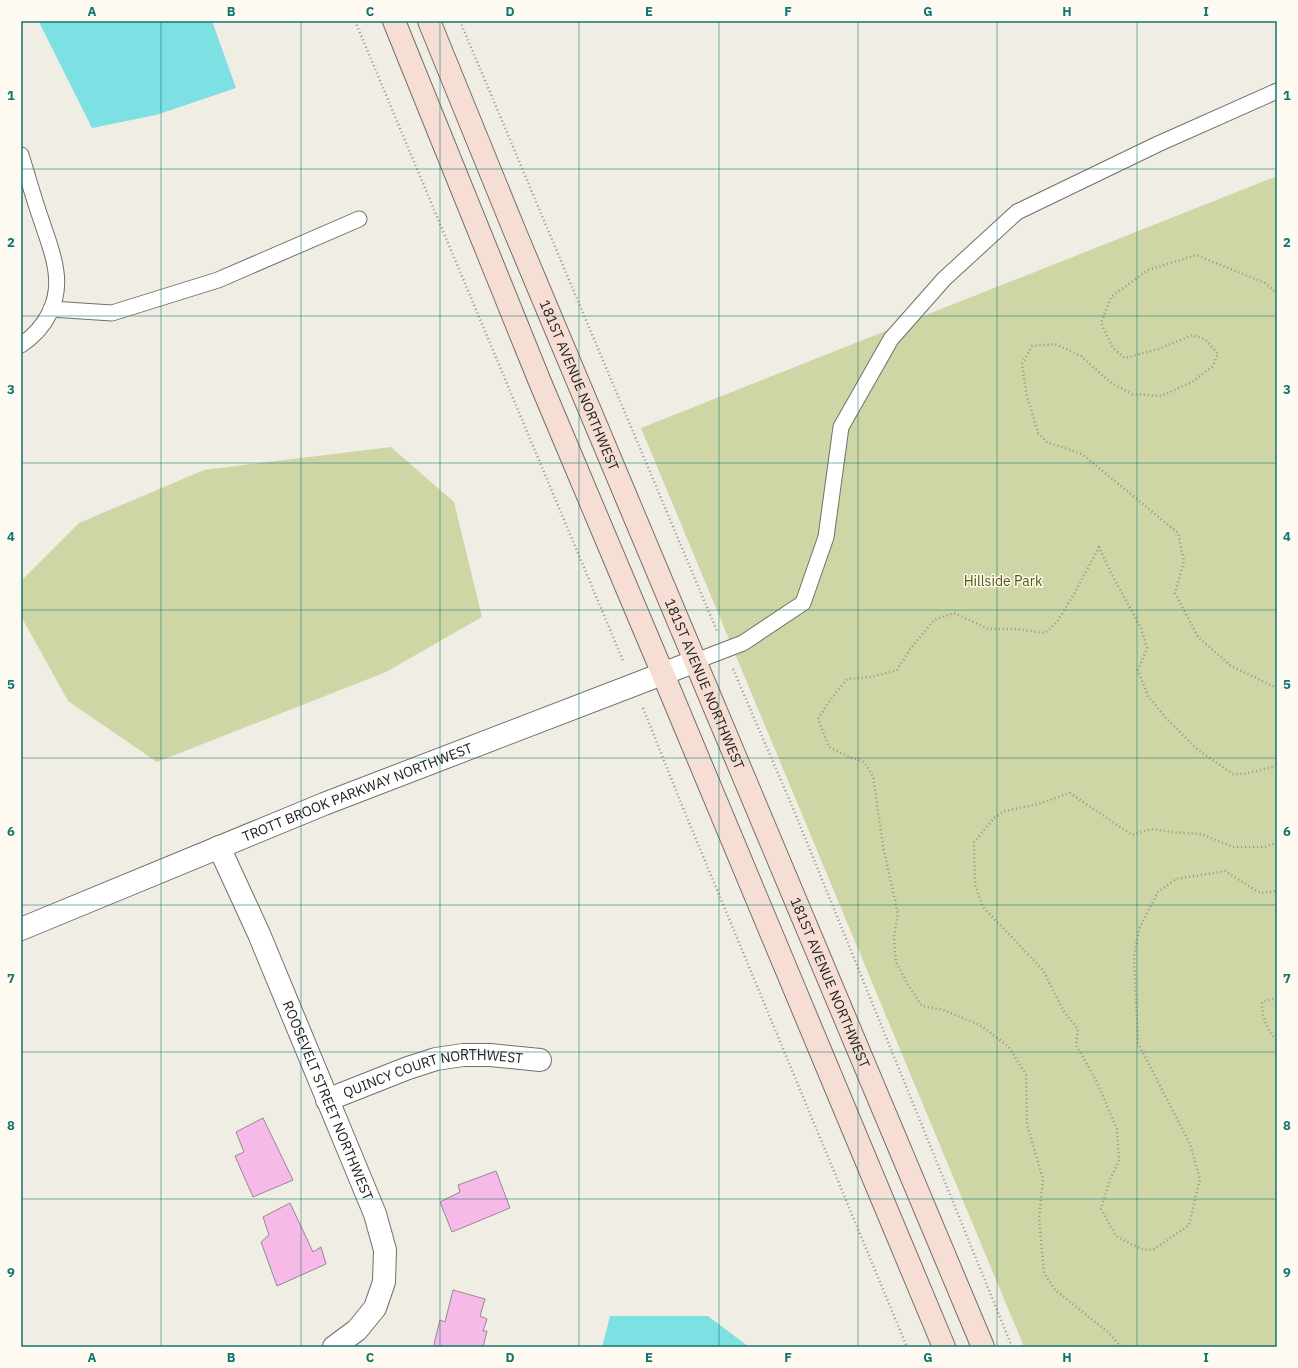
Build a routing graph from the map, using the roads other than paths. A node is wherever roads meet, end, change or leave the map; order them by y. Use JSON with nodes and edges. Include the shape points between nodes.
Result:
{"nodes":[{"id":1,"x":394,"y":21,"type":"edge"},
{"id":2,"x":429,"y":21,"type":"edge"},
{"id":3,"x":1277,"y":91,"type":"edge"},
{"id":4,"x":21,"y":155,"type":"edge"},
{"id":5,"x":359,"y":220,"type":"dead end"},
{"id":6,"x":51,"y":309,"type":"junction"},
{"id":7,"x":21,"y":345,"type":"edge"},
{"id":8,"x":696,"y":661,"type":"junction"},
{"id":9,"x":663,"y":674,"type":"junction"},
{"id":10,"x":219,"y":847,"type":"junction"},
{"id":11,"x":21,"y":929,"type":"edge"},
{"id":12,"x":540,"y":1060,"type":"dead end"},
{"id":13,"x":327,"y":1100,"type":"junction"},
{"id":14,"x":334,"y":1347,"type":"edge"},
{"id":15,"x":944,"y":1347,"type":"edge"},
{"id":16,"x":983,"y":1347,"type":"edge"}],
"edges":[{"from":1,"to":9,"type":"main road","via":[[540,382]]},
{"from":2,"to":8,"type":"main road","name":"181ST AVENUE NORTHWEST"},
{"from":3,"to":8,"type":"lane","via":[[1158,144],[1017,212],[944,279],[892,339],[841,427],[826,537],[803,603],[743,643]]},
{"from":4,"to":6,"type":"lane","via":[[51,248],[56,273],[55,297]]},
{"from":5,"to":6,"type":"lane","via":[[218,280],[112,313]]},
{"from":6,"to":7,"type":"lane","via":[[47,320],[32,338]]},
{"from":8,"to":9,"type":"street","name":"TROTT BROOK PARKWAY NORTHWEST"},
{"from":8,"to":16,"type":"main road","name":"181ST AVENUE NORTHWEST"},
{"from":9,"to":10,"type":"street","name":"TROTT BROOK PARKWAY NORTHWEST"},
{"from":9,"to":15,"type":"main road"},
{"from":10,"to":11,"type":"street","name":"TROTT BROOK PARKWAY NORTHWEST"},
{"from":10,"to":13,"type":"street","name":"ROOSEVELT STREET NORTHWEST","via":[[259,934]]},
{"from":12,"to":13,"type":"street","name":"QUINCY COURT NORTHWEST","via":[[490,1055],[436,1059]]},
{"from":13,"to":14,"type":"street","name":"ROOSEVELT STREET NORTHWEST","via":[[375,1214],[385,1250],[384,1282],[375,1308],[358,1330]]}]}
